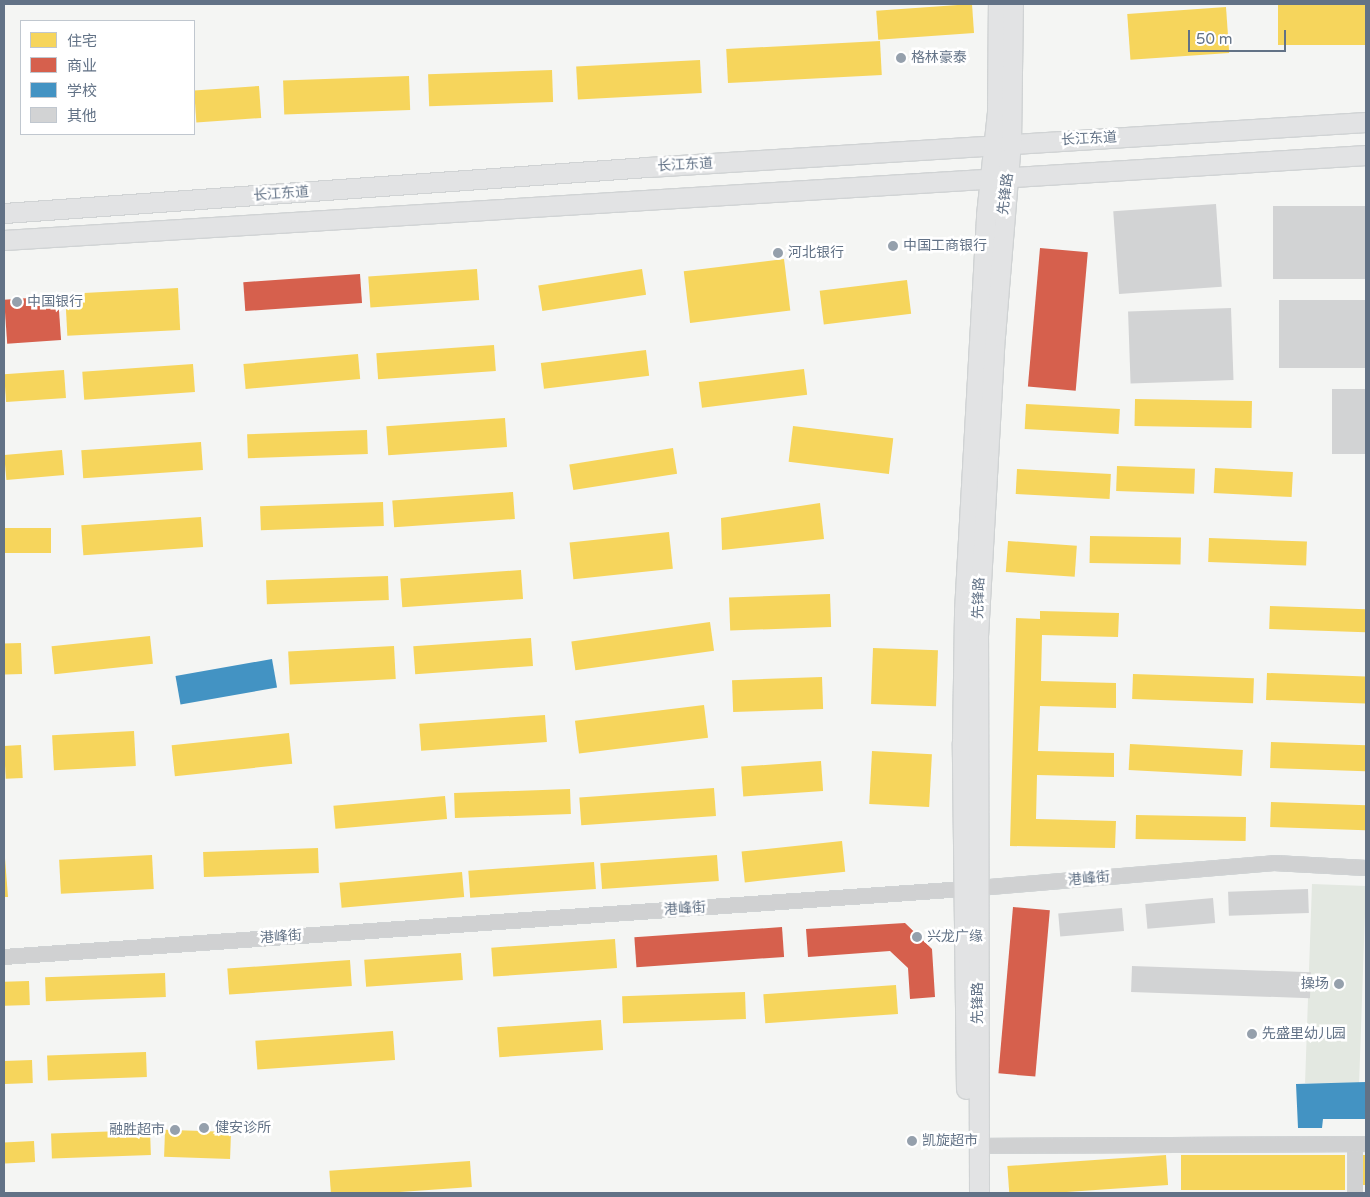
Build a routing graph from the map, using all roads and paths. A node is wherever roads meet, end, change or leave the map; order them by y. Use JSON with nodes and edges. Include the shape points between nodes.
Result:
{"nodes":[{"id":1,"x":998,"y":4,"type":"edge"},
{"id":2,"x":1013,"y":4,"type":"edge"},
{"id":3,"x":1366,"y":122,"type":"edge"},
{"id":4,"x":1003,"y":144,"type":"junction"},
{"id":5,"x":1366,"y":155,"type":"edge"},
{"id":6,"x":1000,"y":178,"type":"junction"},
{"id":7,"x":4,"y":213,"type":"edge"},
{"id":8,"x":4,"y":240,"type":"edge"},
{"id":9,"x":1366,"y":868,"type":"edge"},
{"id":10,"x":971,"y":889,"type":"junction"},
{"id":11,"x":4,"y":957,"type":"edge"},
{"id":12,"x":1360,"y":1144,"type":"edge"},
{"id":13,"x":979,"y":1146,"type":"junction"},
{"id":14,"x":967,"y":1193,"type":"edge"},
{"id":15,"x":979,"y":1193,"type":"edge"},
{"id":16,"x":1355,"y":1193,"type":"edge"}],
"edges":[{"from":1,"to":4,"type":"main road"},
{"from":2,"to":4,"type":"main road","name":"先锋路"},
{"from":3,"to":4,"type":"main road","name":"长江东道"},
{"from":4,"to":6,"type":"main road","name":"先锋路"},
{"from":4,"to":7,"type":"main road","name":"长江东道"},
{"from":5,"to":6,"type":"main road","name":"长江东道"},
{"from":6,"to":8,"type":"main road","name":"长江东道"},
{"from":6,"to":10,"type":"main road","name":"先锋路","via":[[1003,222],[981,553]]},
{"from":9,"to":10,"type":"street","name":"港峰街","via":[[1274,864]]},
{"from":10,"to":11,"type":"street","name":"港峰街"},
{"from":10,"to":13,"type":"main road","name":"先锋路"},
{"from":10,"to":14,"type":"main road"},
{"from":12,"to":13,"type":"street"},
{"from":12,"to":16,"type":"street"},
{"from":13,"to":15,"type":"main road","name":"先锋路"}]}
